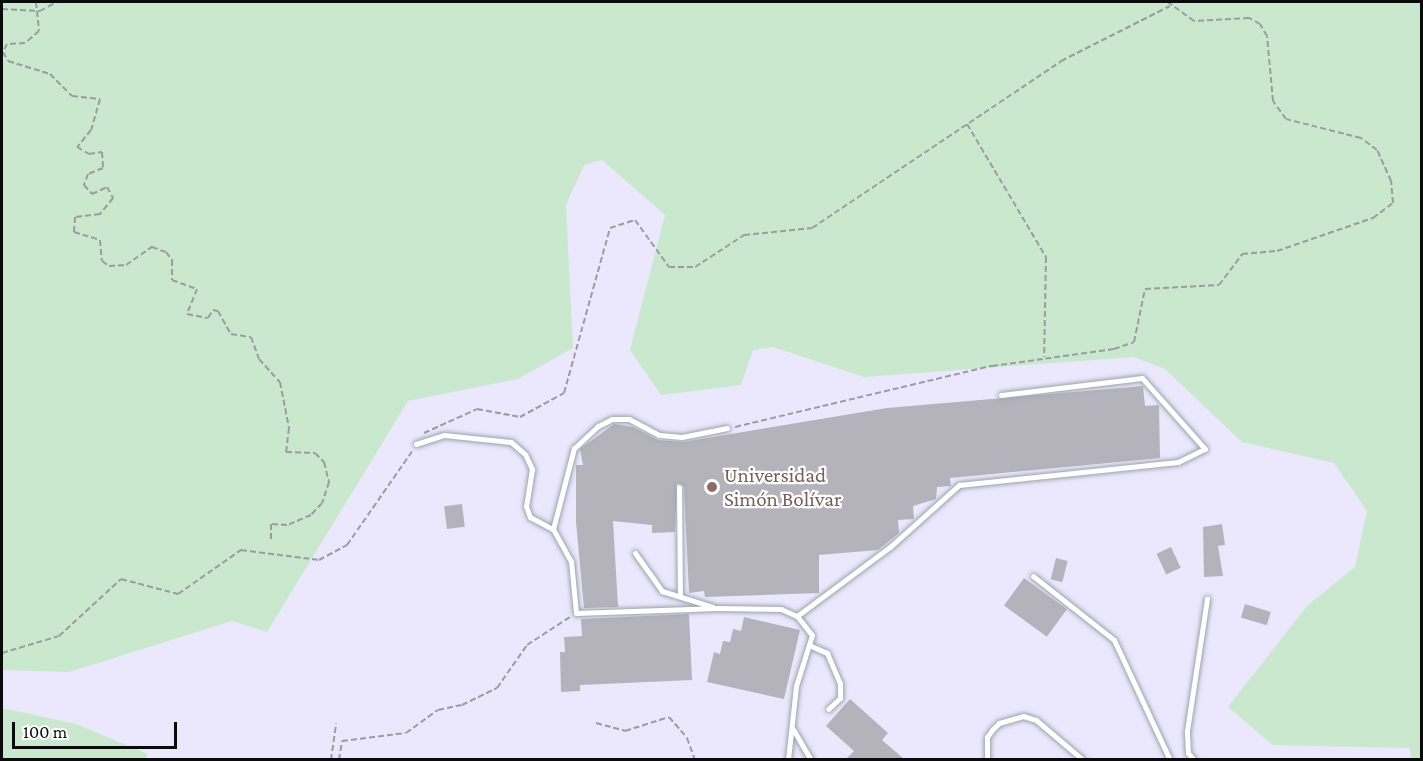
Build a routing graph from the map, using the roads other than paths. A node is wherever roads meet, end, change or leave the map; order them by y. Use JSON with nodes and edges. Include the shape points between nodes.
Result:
{"nodes":[{"id":1,"x":1001,"y":395,"type":"dead end"},
{"id":2,"x":727,"y":428,"type":"road end"},
{"id":3,"x":416,"y":444,"type":"road end"},
{"id":4,"x":679,"y":486,"type":"dead end"},
{"id":5,"x":553,"y":529,"type":"junction"},
{"id":6,"x":635,"y":553,"type":"dead end"},
{"id":7,"x":1033,"y":576,"type":"dead end"},
{"id":8,"x":680,"y":596,"type":"junction"},
{"id":9,"x":1207,"y":598,"type":"dead end"},
{"id":10,"x":718,"y":608,"type":"junction"},
{"id":11,"x":797,"y":616,"type":"junction"},
{"id":12,"x":809,"y":645,"type":"junction"},
{"id":13,"x":828,"y":709,"type":"dead end"},
{"id":14,"x":792,"y":727,"type":"junction"},
{"id":15,"x":788,"y":759,"type":"edge"},
{"id":16,"x":812,"y":759,"type":"edge"},
{"id":17,"x":987,"y":759,"type":"edge"},
{"id":18,"x":1083,"y":759,"type":"edge"},
{"id":19,"x":1170,"y":759,"type":"edge"},
{"id":20,"x":1194,"y":759,"type":"edge"}],
"edges":[{"from":1,"to":11,"type":"lane","via":[[1142,378],[1205,449],[1178,462],[959,484],[890,547]]},
{"from":2,"to":5,"type":"lane","via":[[682,437],[659,435],[629,419],[612,419],[598,426],[574,448]]},
{"from":3,"to":5,"type":"lane","via":[[444,435],[510,442],[525,454],[532,469],[526,506],[530,517]]},
{"from":4,"to":8,"type":"lane"},
{"from":5,"to":10,"type":"lane","via":[[571,561],[576,613]]},
{"from":6,"to":8,"type":"lane","via":[[654,584]]},
{"from":7,"to":19,"type":"lane","via":[[1114,640]]},
{"from":8,"to":10,"type":"lane"},
{"from":9,"to":20,"type":"lane","via":[[1191,685],[1192,724],[1187,731],[1188,753]]},
{"from":10,"to":11,"type":"lane","via":[[781,609]]},
{"from":11,"to":12,"type":"lane","via":[[812,635]]},
{"from":12,"to":13,"type":"lane","via":[[827,653],[840,683],[840,698]]},
{"from":12,"to":14,"type":"lane","via":[[796,686]]},
{"from":14,"to":15,"type":"lane"},
{"from":14,"to":16,"type":"lane"},
{"from":17,"to":18,"type":"lane","via":[[987,737],[992,730],[999,723],[1023,716],[1036,720]]}]}
